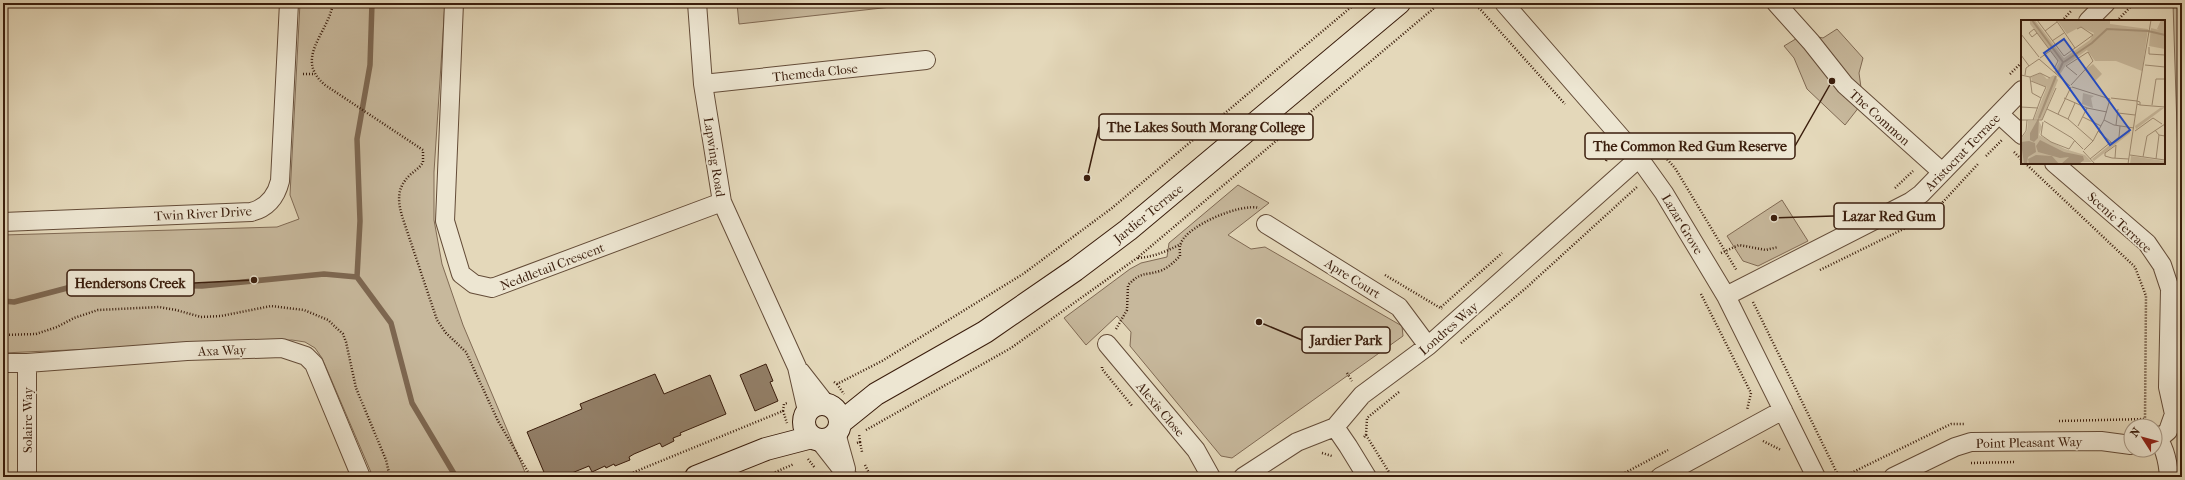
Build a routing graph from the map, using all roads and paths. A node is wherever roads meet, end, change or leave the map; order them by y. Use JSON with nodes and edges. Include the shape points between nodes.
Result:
{"nodes":[{"id":1,"x":289,"y":3,"type":"edge"},
{"id":2,"x":333,"y":3,"type":"edge"},
{"id":3,"x":454,"y":3,"type":"edge"},
{"id":4,"x":697,"y":3,"type":"edge"},
{"id":5,"x":1356,"y":3,"type":"edge"},
{"id":6,"x":1399,"y":3,"type":"edge"},
{"id":7,"x":1470,"y":3,"type":"edge"},
{"id":8,"x":1504,"y":3,"type":"edge"},
{"id":9,"x":1776,"y":3,"type":"edge"},
{"id":10,"x":2106,"y":3,"type":"edge"},
{"id":11,"x":2134,"y":3,"type":"edge"},
{"id":12,"x":2089,"y":20,"type":"edge"},
{"id":13,"x":2118,"y":20,"type":"edge"},
{"id":14,"x":926,"y":60,"type":"dead end"},
{"id":15,"x":2021,"y":63,"type":"edge"},
{"id":16,"x":2006,"y":79,"type":"dead end"},
{"id":17,"x":703,"y":84,"type":"junction"},
{"id":18,"x":2021,"y":91,"type":"edge"},
{"id":19,"x":1568,"y":107,"type":"dead end"},
{"id":20,"x":1999,"y":114,"type":"junction"},
{"id":21,"x":2021,"y":134,"type":"edge"},
{"id":22,"x":1605,"y":148,"type":"dead end"},
{"id":23,"x":1640,"y":158,"type":"junction"},
{"id":24,"x":1927,"y":158,"type":"junction"},
{"id":25,"x":2026,"y":164,"type":"edge"},
{"id":26,"x":2055,"y":164,"type":"edge"},
{"id":27,"x":1626,"y":170,"type":"junction"},
{"id":28,"x":1942,"y":172,"type":"junction"},
{"id":29,"x":1893,"y":190,"type":"dead end"},
{"id":30,"x":1644,"y":192,"type":"dead end"},
{"id":31,"x":722,"y":202,"type":"junction"},
{"id":32,"x":3,"y":222,"type":"edge"},
{"id":33,"x":1266,"y":224,"type":"joint"},
{"id":34,"x":1180,"y":244,"type":"junction"},
{"id":35,"x":1784,"y":244,"type":"dead end"},
{"id":36,"x":1137,"y":258,"type":"dead end"},
{"id":37,"x":1704,"y":259,"type":"junction"},
{"id":38,"x":1745,"y":286,"type":"junction"},
{"id":39,"x":1698,"y":288,"type":"dead end"},
{"id":40,"x":1726,"y":296,"type":"junction"},
{"id":41,"x":1106,"y":344,"type":"joint"},
{"id":42,"x":1428,"y":346,"type":"junction"},
{"id":43,"x":3,"y":363,"type":"edge"},
{"id":44,"x":27,"y":363,"type":"junction"},
{"id":45,"x":1783,"y":410,"type":"junction"},
{"id":46,"x":819,"y":416,"type":"junction"},
{"id":47,"x":2146,"y":418,"type":"edge"},
{"id":48,"x":1755,"y":426,"type":"junction"},
{"id":49,"x":1334,"y":427,"type":"junction"},
{"id":50,"x":2163,"y":433,"type":"edge"},
{"id":51,"x":1366,"y":435,"type":"dead end"},
{"id":52,"x":2123,"y":437,"type":"edge"},
{"id":53,"x":2101,"y":441,"type":"junction"},
{"id":54,"x":2123,"y":444,"type":"edge"},
{"id":55,"x":2163,"y":451,"type":"edge"},
{"id":56,"x":1784,"y":456,"type":"dead end"},
{"id":57,"x":803,"y":460,"type":"dead end"},
{"id":58,"x":2024,"y":462,"type":"dead end"},
{"id":59,"x":797,"y":463,"type":"dead end"},
{"id":60,"x":1969,"y":463,"type":"dead end"},
{"id":61,"x":820,"y":473,"type":"dead end"},
{"id":62,"x":27,"y":477,"type":"edge"},
{"id":63,"x":361,"y":477,"type":"edge"},
{"id":64,"x":531,"y":477,"type":"edge"},
{"id":65,"x":622,"y":477,"type":"edge"},
{"id":66,"x":696,"y":477,"type":"edge"},
{"id":67,"x":764,"y":477,"type":"edge"},
{"id":68,"x":848,"y":477,"type":"edge"},
{"id":69,"x":1211,"y":477,"type":"edge"},
{"id":70,"x":1243,"y":477,"type":"edge"},
{"id":71,"x":1367,"y":477,"type":"edge"},
{"id":72,"x":1392,"y":477,"type":"edge"},
{"id":73,"x":1660,"y":477,"type":"edge"},
{"id":74,"x":1816,"y":477,"type":"edge"},
{"id":75,"x":1839,"y":477,"type":"edge"},
{"id":76,"x":1893,"y":477,"type":"edge"},
{"id":77,"x":2168,"y":477,"type":"edge"}],
"edges":[{"from":1,"to":32,"type":"street","name":"Twin River Drive","via":[[280,181],[278,190],[269,203],[251,212]]},
{"from":2,"to":64,"type":"path","via":[[326,26],[311,58],[315,74],[325,85],[423,150],[421,166],[401,185],[398,200],[434,310],[446,334],[466,352],[498,421]]},
{"from":3,"to":31,"type":"street","name":"Neddletail Crescent","via":[[445,221],[461,274],[474,284],[492,288]]},
{"from":4,"to":17,"type":"street","name":"Lapwing Road"},
{"from":5,"to":46,"type":"path","via":[[1112,208],[1023,274],[882,361],[837,384],[832,382]]},
{"from":6,"to":46,"type":"street","name":"Jardier Terrace","via":[[1128,230],[1075,270],[985,332],[876,394]]},
{"from":7,"to":19,"type":"path","via":[[1480,9]]},
{"from":8,"to":23,"type":"street","name":"Lazar Grove"},
{"from":9,"to":24,"type":"street","name":"The Common","via":[[1845,85]]},
{"from":10,"to":12,"type":"street"},
{"from":11,"to":13,"type":"path"},
{"from":14,"to":17,"type":"street","name":"Themeda Close"},
{"from":15,"to":16,"type":"path"},
{"from":17,"to":31,"type":"street","name":"Lapwing Road"},
{"from":18,"to":20,"type":"street","name":"Aristocrat Terrace"},
{"from":20,"to":21,"type":"street"},
{"from":20,"to":28,"type":"street","name":"Aristocrat Terrace"},
{"from":22,"to":27,"type":"path"},
{"from":23,"to":27,"type":"street","name":"Londres Way"},
{"from":23,"to":37,"type":"street","name":"Lazar Grove"},
{"from":24,"to":28,"type":"street","name":"The Common"},
{"from":24,"to":29,"type":"path"},
{"from":25,"to":47,"type":"path","via":[[2135,267],[2146,296]]},
{"from":26,"to":50,"type":"street","name":"Scenic Terrace","via":[[2147,243],[2162,264],[2170,289],[2168,387],[2174,414],[2168,431]]},
{"from":27,"to":30,"type":"path"},
{"from":27,"to":42,"type":"street","name":"Londres Way"},
{"from":28,"to":38,"type":"street","name":"Aristocrat Terrace","via":[[1910,202]]},
{"from":31,"to":46,"type":"street","name":"Lapwing Road"},
{"from":33,"to":34,"type":"path","via":[[1263,211],[1258,207],[1247,206],[1205,223]]},
{"from":33,"to":42,"type":"street","name":"Apre Court","via":[[1399,307]]},
{"from":34,"to":36,"type":"path","via":[[1147,258]]},
{"from":34,"to":41,"type":"path","via":[[1180,256],[1170,266],[1143,273],[1128,285],[1127,310]]},
{"from":35,"to":37,"type":"path","via":[[1766,250],[1739,245]]},
{"from":37,"to":40,"type":"street","name":"Lazar Grove"},
{"from":38,"to":40,"type":"street","name":"Aristocrat Terrace"},
{"from":38,"to":75,"type":"path"},
{"from":39,"to":48,"type":"path","via":[[1751,393],[1746,408]]},
{"from":40,"to":45,"type":"street","name":"Lazar Grove"},
{"from":41,"to":69,"type":"street","name":"Alexis Close","via":[[1196,450]]},
{"from":42,"to":49,"type":"street","name":"Londres Way","via":[[1362,395]]},
{"from":43,"to":44,"type":"street","name":"Axa Way"},
{"from":44,"to":62,"type":"street","name":"Solaire Way"},
{"from":44,"to":63,"type":"street","name":"Axa Way","via":[[187,351],[282,348],[297,352],[314,364]]},
{"from":45,"to":48,"type":"street"},
{"from":45,"to":74,"type":"street","name":"Lazar Grove"},
{"from":46,"to":65,"type":"path","via":[[784,404],[783,411]]},
{"from":46,"to":66,"type":"street","name":"Jardier Terrace","via":[[766,449]]},
{"from":46,"to":68,"type":"street"},
{"from":48,"to":56,"type":"path","via":[[1764,442],[1781,448]]},
{"from":48,"to":73,"type":"street"},
{"from":49,"to":70,"type":"street","name":"Londres Way","via":[[1297,442]]},
{"from":49,"to":71,"type":"street"},
{"from":51,"to":72,"type":"path"},
{"from":52,"to":53,"type":"street","name":"Point Pleasant Way"},
{"from":53,"to":54,"type":"street","name":"Point Pleasant Way"},
{"from":53,"to":76,"type":"street","name":"Point Pleasant Way","via":[[1971,442]]},
{"from":55,"to":77,"type":"street","name":"Scenic Terrace","via":[[2168,462]]},
{"from":57,"to":61,"type":"path","via":[[807,459]]},
{"from":58,"to":60,"type":"path"},
{"from":59,"to":67,"type":"path"}]}
